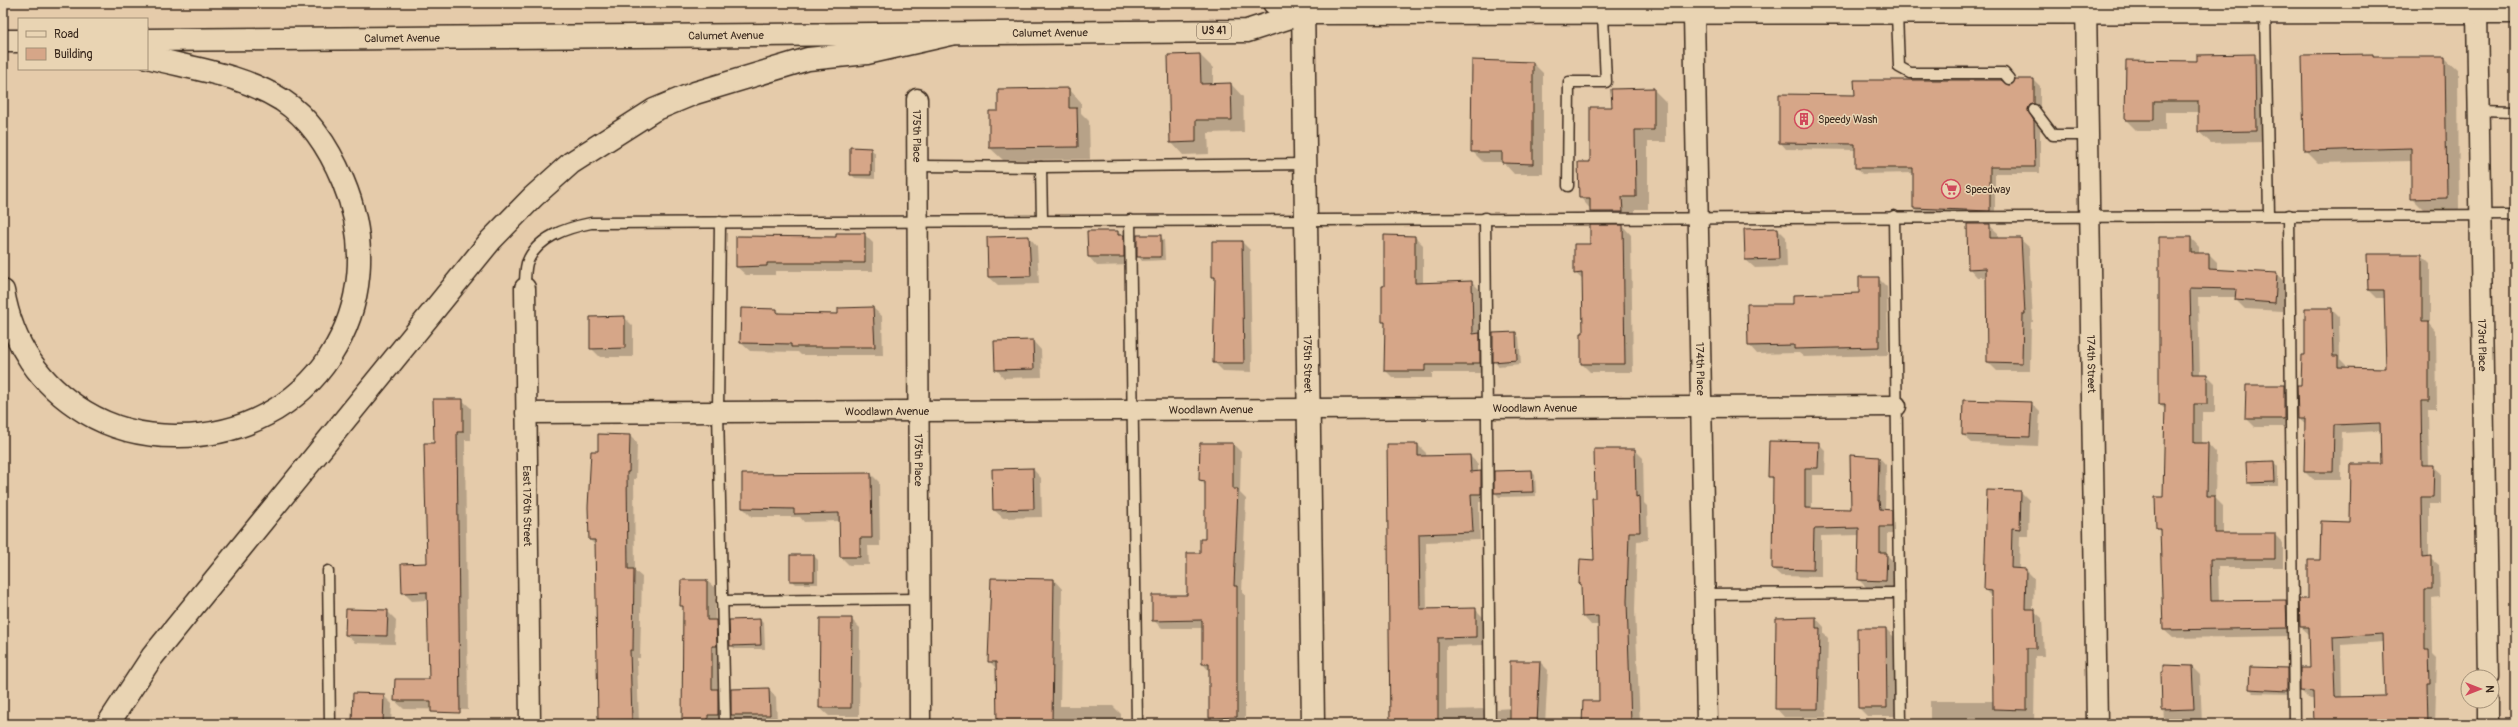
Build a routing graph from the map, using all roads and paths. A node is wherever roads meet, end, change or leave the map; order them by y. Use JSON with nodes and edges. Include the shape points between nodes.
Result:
{"nodes":[{"id":1,"x":1274,"y":3,"type":"edge"},
{"id":2,"x":1303,"y":8,"type":"edge"},
{"id":3,"x":2086,"y":8,"type":"edge"},
{"id":4,"x":2226,"y":8,"type":"edge"},
{"id":5,"x":1785,"y":9,"type":"edge"},
{"id":6,"x":2265,"y":12,"type":"junction"},
{"id":7,"x":2477,"y":12,"type":"junction"},
{"id":8,"x":2515,"y":12,"type":"edge"},
{"id":9,"x":1603,"y":14,"type":"junction"},
{"id":10,"x":1694,"y":14,"type":"junction"},
{"id":11,"x":1897,"y":14,"type":"junction"},
{"id":12,"x":951,"y":34,"type":"junction"},
{"id":13,"x":148,"y":40,"type":"edge"},
{"id":14,"x":3,"y":41,"type":"edge"},
{"id":15,"x":18,"y":41,"type":"edge"},
{"id":16,"x":148,"y":58,"type":"edge"},
{"id":17,"x":2009,"y":79,"type":"dead end"},
{"id":18,"x":916,"y":99,"type":"dead end"},
{"id":19,"x":2034,"y":110,"type":"dead end"},
{"id":20,"x":2479,"y":110,"type":"junction"},
{"id":21,"x":2515,"y":111,"type":"edge"},
{"id":22,"x":2088,"y":135,"type":"junction"},
{"id":23,"x":1305,"y":164,"type":"junction"},
{"id":24,"x":917,"y":166,"type":"junction"},
{"id":25,"x":1041,"y":166,"type":"junction"},
{"id":26,"x":1568,"y":186,"type":"dead end"},
{"id":27,"x":2480,"y":214,"type":"junction"},
{"id":28,"x":2515,"y":214,"type":"edge"},
{"id":29,"x":2269,"y":215,"type":"junction"},
{"id":30,"x":2289,"y":215,"type":"junction"},
{"id":31,"x":1894,"y":216,"type":"junction"},
{"id":32,"x":2089,"y":216,"type":"junction"},
{"id":33,"x":1698,"y":217,"type":"junction"},
{"id":34,"x":1485,"y":218,"type":"junction"},
{"id":35,"x":1042,"y":220,"type":"junction"},
{"id":36,"x":1130,"y":220,"type":"junction"},
{"id":37,"x":1306,"y":220,"type":"junction"},
{"id":38,"x":917,"y":221,"type":"junction"},
{"id":39,"x":720,"y":222,"type":"junction"},
{"id":40,"x":525,"y":288,"type":"joint"},
{"id":41,"x":3,"y":291,"type":"edge"},
{"id":42,"x":1702,"y":405,"type":"junction"},
{"id":43,"x":1896,"y":406,"type":"junction"},
{"id":44,"x":1487,"y":408,"type":"junction"},
{"id":45,"x":919,"y":410,"type":"junction"},
{"id":46,"x":1133,"y":410,"type":"junction"},
{"id":47,"x":1309,"y":410,"type":"junction"},
{"id":48,"x":718,"y":412,"type":"junction"},
{"id":49,"x":526,"y":413,"type":"junction"},
{"id":50,"x":328,"y":571,"type":"dead end"},
{"id":51,"x":1899,"y":593,"type":"junction"},
{"id":52,"x":1704,"y":594,"type":"junction"},
{"id":53,"x":920,"y":599,"type":"junction"},
{"id":54,"x":722,"y":601,"type":"junction"},
{"id":55,"x":2488,"y":669,"type":"edge"},
{"id":56,"x":2488,"y":709,"type":"edge"},
{"id":57,"x":108,"y":724,"type":"edge"},
{"id":58,"x":330,"y":724,"type":"edge"},
{"id":59,"x":530,"y":724,"type":"edge"},
{"id":60,"x":724,"y":724,"type":"edge"},
{"id":61,"x":920,"y":724,"type":"edge"},
{"id":62,"x":1138,"y":724,"type":"edge"},
{"id":63,"x":1313,"y":724,"type":"edge"},
{"id":64,"x":1490,"y":724,"type":"edge"},
{"id":65,"x":1707,"y":724,"type":"edge"},
{"id":66,"x":1901,"y":724,"type":"edge"},
{"id":67,"x":2097,"y":724,"type":"edge"},
{"id":68,"x":2294,"y":724,"type":"edge"},
{"id":69,"x":2488,"y":724,"type":"edge"}],
"edges":[{"from":1,"to":2,"type":"main road","name":"Calumet Avenue","number":"US 41"},
{"from":2,"to":9,"type":"main road","name":"Calumet Avenue","number":"US 41"},
{"from":2,"to":12,"type":"main road","name":"Calumet Avenue","number":"US 41","via":[[1247,31]]},
{"from":2,"to":23,"type":"main road","name":"175th Street"},
{"from":3,"to":4,"type":"main road","name":"Calumet Avenue","number":"US 41"},
{"from":3,"to":11,"type":"main road","name":"Calumet Avenue","number":"US 41"},
{"from":3,"to":22,"type":"street","name":"174th Street"},
{"from":4,"to":6,"type":"main road","name":"Calumet Avenue","number":"US 41"},
{"from":5,"to":10,"type":"main road","name":"Calumet Avenue","number":"US 41"},
{"from":5,"to":11,"type":"main road","name":"Calumet Avenue","number":"US 41"},
{"from":6,"to":7,"type":"main road","name":"Calumet Avenue","number":"US 41"},
{"from":6,"to":29,"type":"lane"},
{"from":7,"to":8,"type":"main road","name":"Calumet Avenue","number":"US 41"},
{"from":7,"to":20,"type":"street","name":"173rd Place"},
{"from":9,"to":10,"type":"main road","name":"Calumet Avenue","number":"US 41"},
{"from":9,"to":26,"type":"lane","via":[[1606,82],[1569,82]]},
{"from":10,"to":33,"type":"street","name":"174th Place"},
{"from":11,"to":17,"type":"lane","via":[[1898,67],[1910,73],[2004,73]]},
{"from":12,"to":13,"type":"main road","name":"Calumet Avenue"},
{"from":12,"to":57,"type":"main road","via":[[867,53],[808,59],[695,93],[654,110],[571,163],[491,240],[152,657]]},
{"from":14,"to":15,"type":"main road"},
{"from":16,"to":41,"type":"main road","via":[[212,71],[260,88],[284,102],[321,137],[335,161],[354,211],[360,267],[357,297],[342,337],[332,354],[303,389],[265,416],[246,425],[204,436],[137,433],[95,418],[75,406],[42,376],[17,339],[6,310]]},
{"from":18,"to":24,"type":"street","name":"175th Place"},
{"from":19,"to":22,"type":"lane","via":[[2053,135]]},
{"from":20,"to":21,"type":"lane"},
{"from":20,"to":27,"type":"street","name":"173rd Place"},
{"from":22,"to":32,"type":"street","name":"174th Street"},
{"from":23,"to":25,"type":"lane"},
{"from":23,"to":37,"type":"main road","name":"175th Street"},
{"from":24,"to":25,"type":"lane"},
{"from":24,"to":38,"type":"street","name":"175th Place"},
{"from":25,"to":35,"type":"lane"},
{"from":27,"to":28,"type":"lane"},
{"from":27,"to":30,"type":"lane"},
{"from":27,"to":55,"type":"street","name":"173rd Place"},
{"from":29,"to":30,"type":"lane"},
{"from":29,"to":32,"type":"lane"},
{"from":30,"to":68,"type":"lane"},
{"from":31,"to":32,"type":"lane"},
{"from":31,"to":33,"type":"lane"},
{"from":31,"to":43,"type":"lane"},
{"from":32,"to":67,"type":"street","name":"174th Street"},
{"from":33,"to":34,"type":"lane"},
{"from":33,"to":42,"type":"street","name":"174th Place"},
{"from":34,"to":37,"type":"lane"},
{"from":34,"to":44,"type":"lane"},
{"from":35,"to":36,"type":"lane"},
{"from":35,"to":38,"type":"lane"},
{"from":36,"to":37,"type":"lane"},
{"from":36,"to":46,"type":"lane"},
{"from":37,"to":47,"type":"main road","name":"175th Street"},
{"from":38,"to":39,"type":"lane"},
{"from":38,"to":45,"type":"street","name":"175th Place"},
{"from":39,"to":40,"type":"lane","via":[[591,223],[570,228],[537,246],[527,263]]},
{"from":39,"to":48,"type":"lane"},
{"from":40,"to":49,"type":"street","name":"East 176th Street"},
{"from":42,"to":43,"type":"street","name":"Woodlawn Avenue"},
{"from":42,"to":44,"type":"street","name":"Woodlawn Avenue"},
{"from":42,"to":52,"type":"street","name":"174th Place"},
{"from":43,"to":51,"type":"lane"},
{"from":44,"to":47,"type":"street","name":"Woodlawn Avenue"},
{"from":44,"to":64,"type":"lane"},
{"from":45,"to":46,"type":"street","name":"Woodlawn Avenue"},
{"from":45,"to":48,"type":"street","name":"Woodlawn Avenue"},
{"from":45,"to":53,"type":"street","name":"175th Place"},
{"from":46,"to":47,"type":"street","name":"Woodlawn Avenue"},
{"from":46,"to":62,"type":"lane"},
{"from":47,"to":63,"type":"main road","name":"175th Street"},
{"from":48,"to":49,"type":"street","name":"Woodlawn Avenue"},
{"from":48,"to":54,"type":"lane"},
{"from":49,"to":59,"type":"street","name":"East 176th Street"},
{"from":50,"to":58,"type":"lane"},
{"from":51,"to":52,"type":"lane"},
{"from":51,"to":66,"type":"lane"},
{"from":52,"to":65,"type":"street","name":"174th Place"},
{"from":53,"to":54,"type":"lane"},
{"from":53,"to":61,"type":"street","name":"175th Place"},
{"from":54,"to":60,"type":"lane"},
{"from":56,"to":69,"type":"street"}]}
